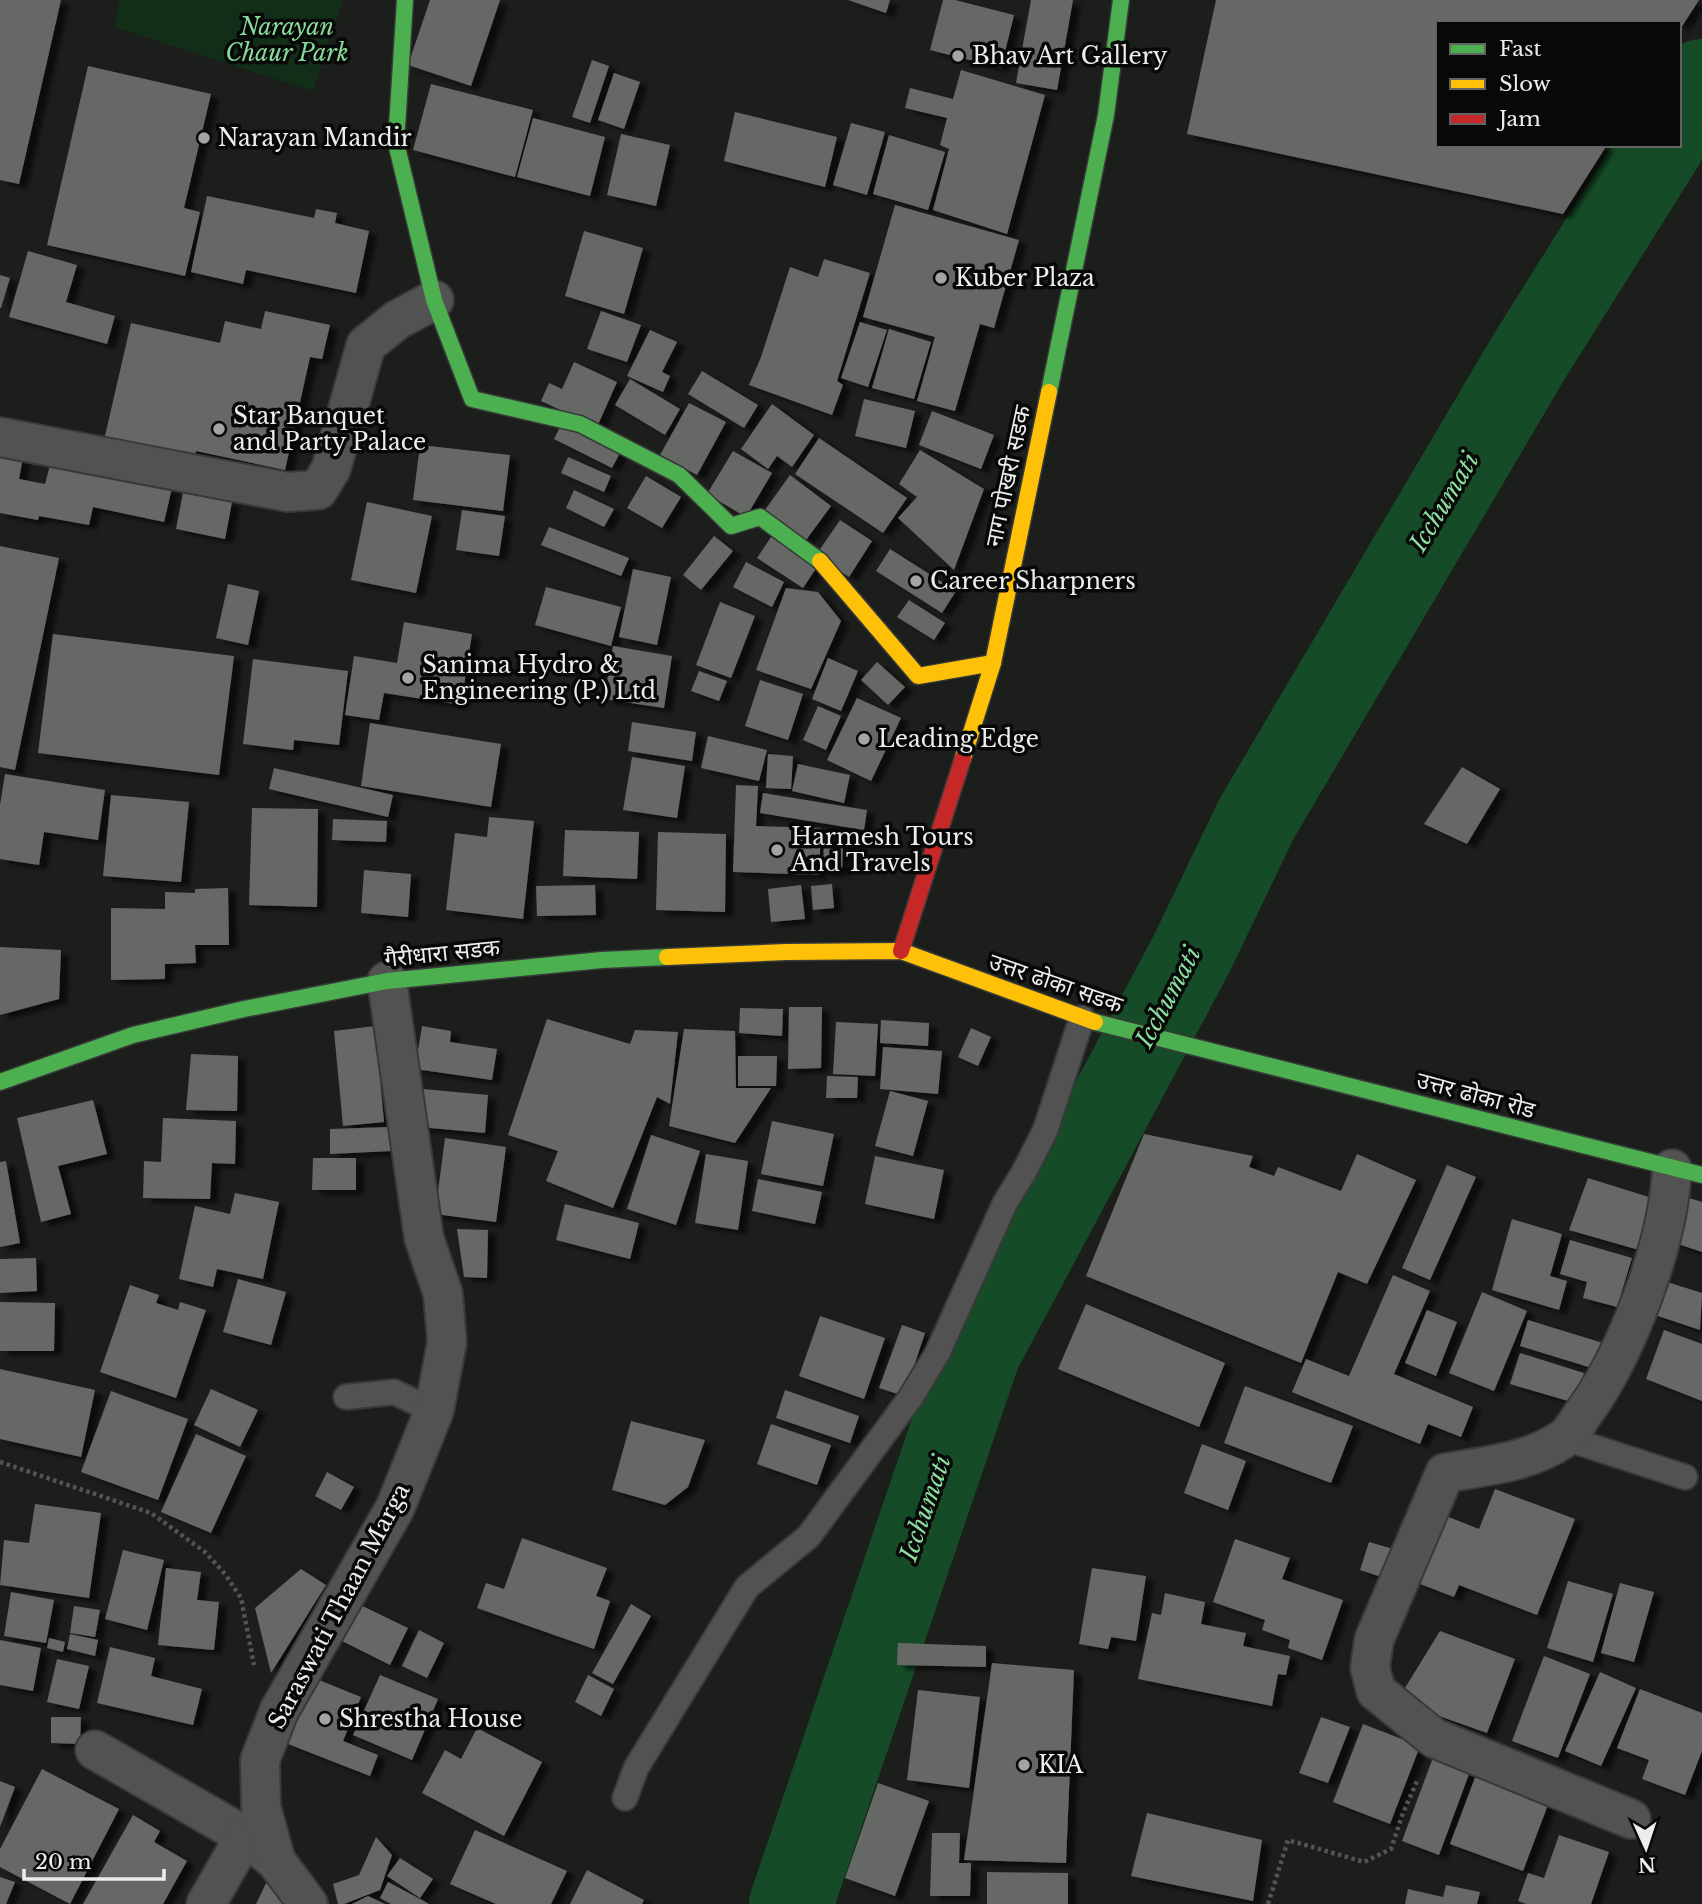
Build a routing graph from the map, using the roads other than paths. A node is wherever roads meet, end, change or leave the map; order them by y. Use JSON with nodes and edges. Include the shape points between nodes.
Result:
{"nodes":[{"id":1,"x":405,"y":0,"type":"edge"},
{"id":2,"x":1121,"y":0,"type":"edge"},
{"id":3,"x":434,"y":300,"type":"junction"},
{"id":4,"x":0,"y":438,"type":"edge"},
{"id":5,"x":993,"y":663,"type":"junction"},
{"id":6,"x":901,"y":951,"type":"junction"},
{"id":7,"x":387,"y":981,"type":"junction"},
{"id":8,"x":1082,"y":1018,"type":"junction"},
{"id":9,"x":1240,"y":1057,"type":"joint"},
{"id":10,"x":0,"y":1082,"type":"edge"},
{"id":11,"x":1687,"y":1172,"type":"edge"},
{"id":12,"x":346,"y":1397,"type":"dead end"},
{"id":13,"x":434,"y":1411,"type":"junction"},
{"id":14,"x":1565,"y":1438,"type":"junction"},
{"id":15,"x":1685,"y":1477,"type":"dead end"},
{"id":16,"x":95,"y":1750,"type":"dead end"},
{"id":17,"x":625,"y":1798,"type":"dead end"},
{"id":18,"x":1631,"y":1819,"type":"dead end"},
{"id":19,"x":245,"y":1836,"type":"junction"},
{"id":20,"x":276,"y":1861,"type":"junction"},
{"id":21,"x":206,"y":1904,"type":"edge"},
{"id":22,"x":308,"y":1904,"type":"edge"}],
"edges":[{"from":1,"to":3,"type":"main road","via":[[396,143]]},
{"from":2,"to":5,"type":"main road","name":"नाग पोखरी सडक","via":[[1106,116]]},
{"from":3,"to":4,"type":"street","via":[[397,320],[366,345],[331,469],[317,490],[287,492]]},
{"from":3,"to":5,"type":"main road","via":[[472,399],[580,425],[679,475],[731,526],[760,517],[822,563],[918,676]]},
{"from":5,"to":6,"type":"main road","name":"नाग पोखरी सडक"},
{"from":6,"to":7,"type":"main road","name":"गैरीधारा सडक","via":[[602,960]]},
{"from":6,"to":8,"type":"main road","name":"उत्तर ढोका सडक"},
{"from":7,"to":10,"type":"main road","name":"गैरीधारा सडक","via":[[133,1035]]},
{"from":7,"to":13,"type":"street","name":"Saraswati Thaan Marga","via":[[424,1238],[443,1294],[447,1342]]},
{"from":8,"to":9,"type":"main road","name":"उत्तर ढोका सडक"},
{"from":8,"to":17,"type":"lane","via":[[1045,1131],[1005,1203],[937,1354],[809,1536],[747,1587],[636,1768]]},
{"from":9,"to":11,"type":"main road","name":"उत्तर ढोका रोड"},
{"from":11,"to":14,"type":"street","via":[[1670,1196],[1639,1307],[1601,1390]]},
{"from":12,"to":13,"type":"lane","via":[[394,1392]]},
{"from":13,"to":20,"type":"street","name":"Saraswati Thaan Marga","via":[[395,1508],[279,1711],[260,1760],[261,1807]]},
{"from":14,"to":15,"type":"lane"},
{"from":14,"to":18,"type":"street","via":[[1516,1460],[1445,1474],[1374,1640],[1370,1668],[1376,1690],[1434,1738]]},
{"from":16,"to":19,"type":"street","name":"Saraswati Thaan Marga"},
{"from":19,"to":20,"type":"street","name":"Saraswati Thaan Marga"},
{"from":19,"to":21,"type":"street"},
{"from":20,"to":22,"type":"street","name":"Saraswati Thaan Marga"}]}
